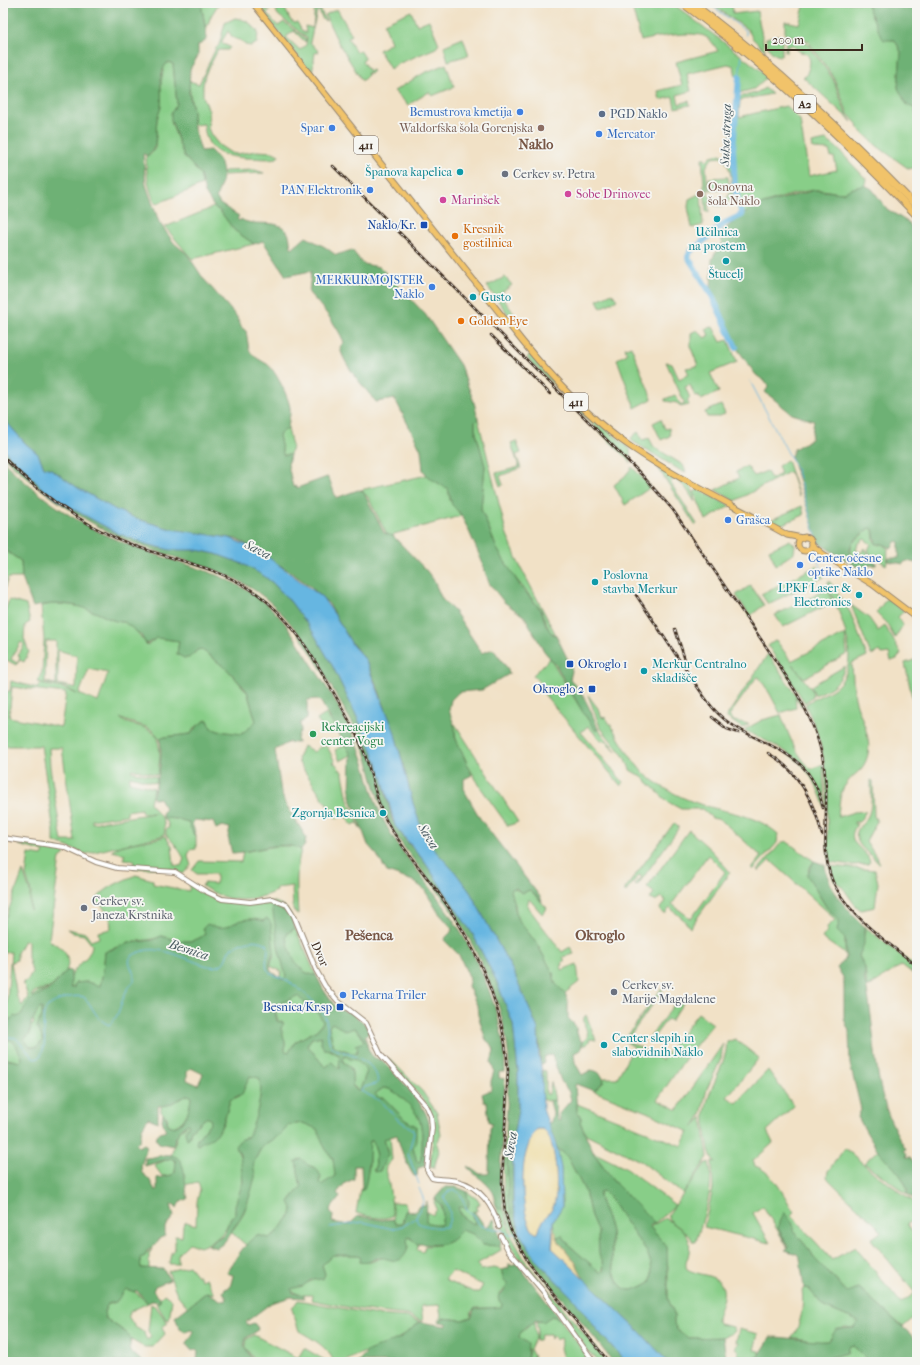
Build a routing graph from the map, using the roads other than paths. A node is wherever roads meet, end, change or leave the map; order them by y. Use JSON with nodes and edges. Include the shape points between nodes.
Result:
{"nodes":[{"id":1,"x":253,"y":3,"type":"edge"},
{"id":2,"x":682,"y":3,"type":"edge"},
{"id":3,"x":692,"y":3,"type":"edge"},
{"id":4,"x":917,"y":207,"type":"edge"},
{"id":5,"x":917,"y":216,"type":"edge"},
{"id":6,"x":787,"y":534,"type":"junction"},
{"id":7,"x":802,"y":538,"type":"junction"},
{"id":8,"x":798,"y":545,"type":"junction"},
{"id":9,"x":811,"y":547,"type":"junction"},
{"id":10,"x":917,"y":618,"type":"edge"},
{"id":11,"x":3,"y":838,"type":"edge"},
{"id":12,"x":499,"y":1227,"type":"dead end"},
{"id":13,"x":501,"y":1236,"type":"dead end"},
{"id":14,"x":594,"y":1362,"type":"edge"}],
"edges":[{"from":1,"to":6,"type":"main road","number":"411","via":[[544,367],[583,408],[620,439],[657,464]]},
{"from":2,"to":5,"type":"highway","number":"A2","via":[[738,46],[841,137]]},
{"from":3,"to":4,"type":"highway","number":"A2","via":[[813,103]]},
{"from":6,"to":7,"type":"main road","number":"411"},
{"from":6,"to":8,"type":"main road","number":"411"},
{"from":7,"to":8,"type":"main road"},
{"from":7,"to":9,"type":"main road","number":"411","via":[[809,538]]},
{"from":8,"to":9,"type":"main road","number":"411","via":[[803,550]]},
{"from":9,"to":10,"type":"main road","number":"411","via":[[872,584]]},
{"from":11,"to":12,"type":"street","name":"Dvor","via":[[64,847],[96,862],[117,868],[175,872],[222,899],[244,902],[272,899],[287,905],[325,986],[338,1001],[366,1023],[381,1055],[427,1107],[432,1123],[429,1174],[432,1178],[456,1181],[476,1189],[491,1206]]},
{"from":13,"to":14,"type":"street","via":[[508,1250],[543,1291]]}]}
